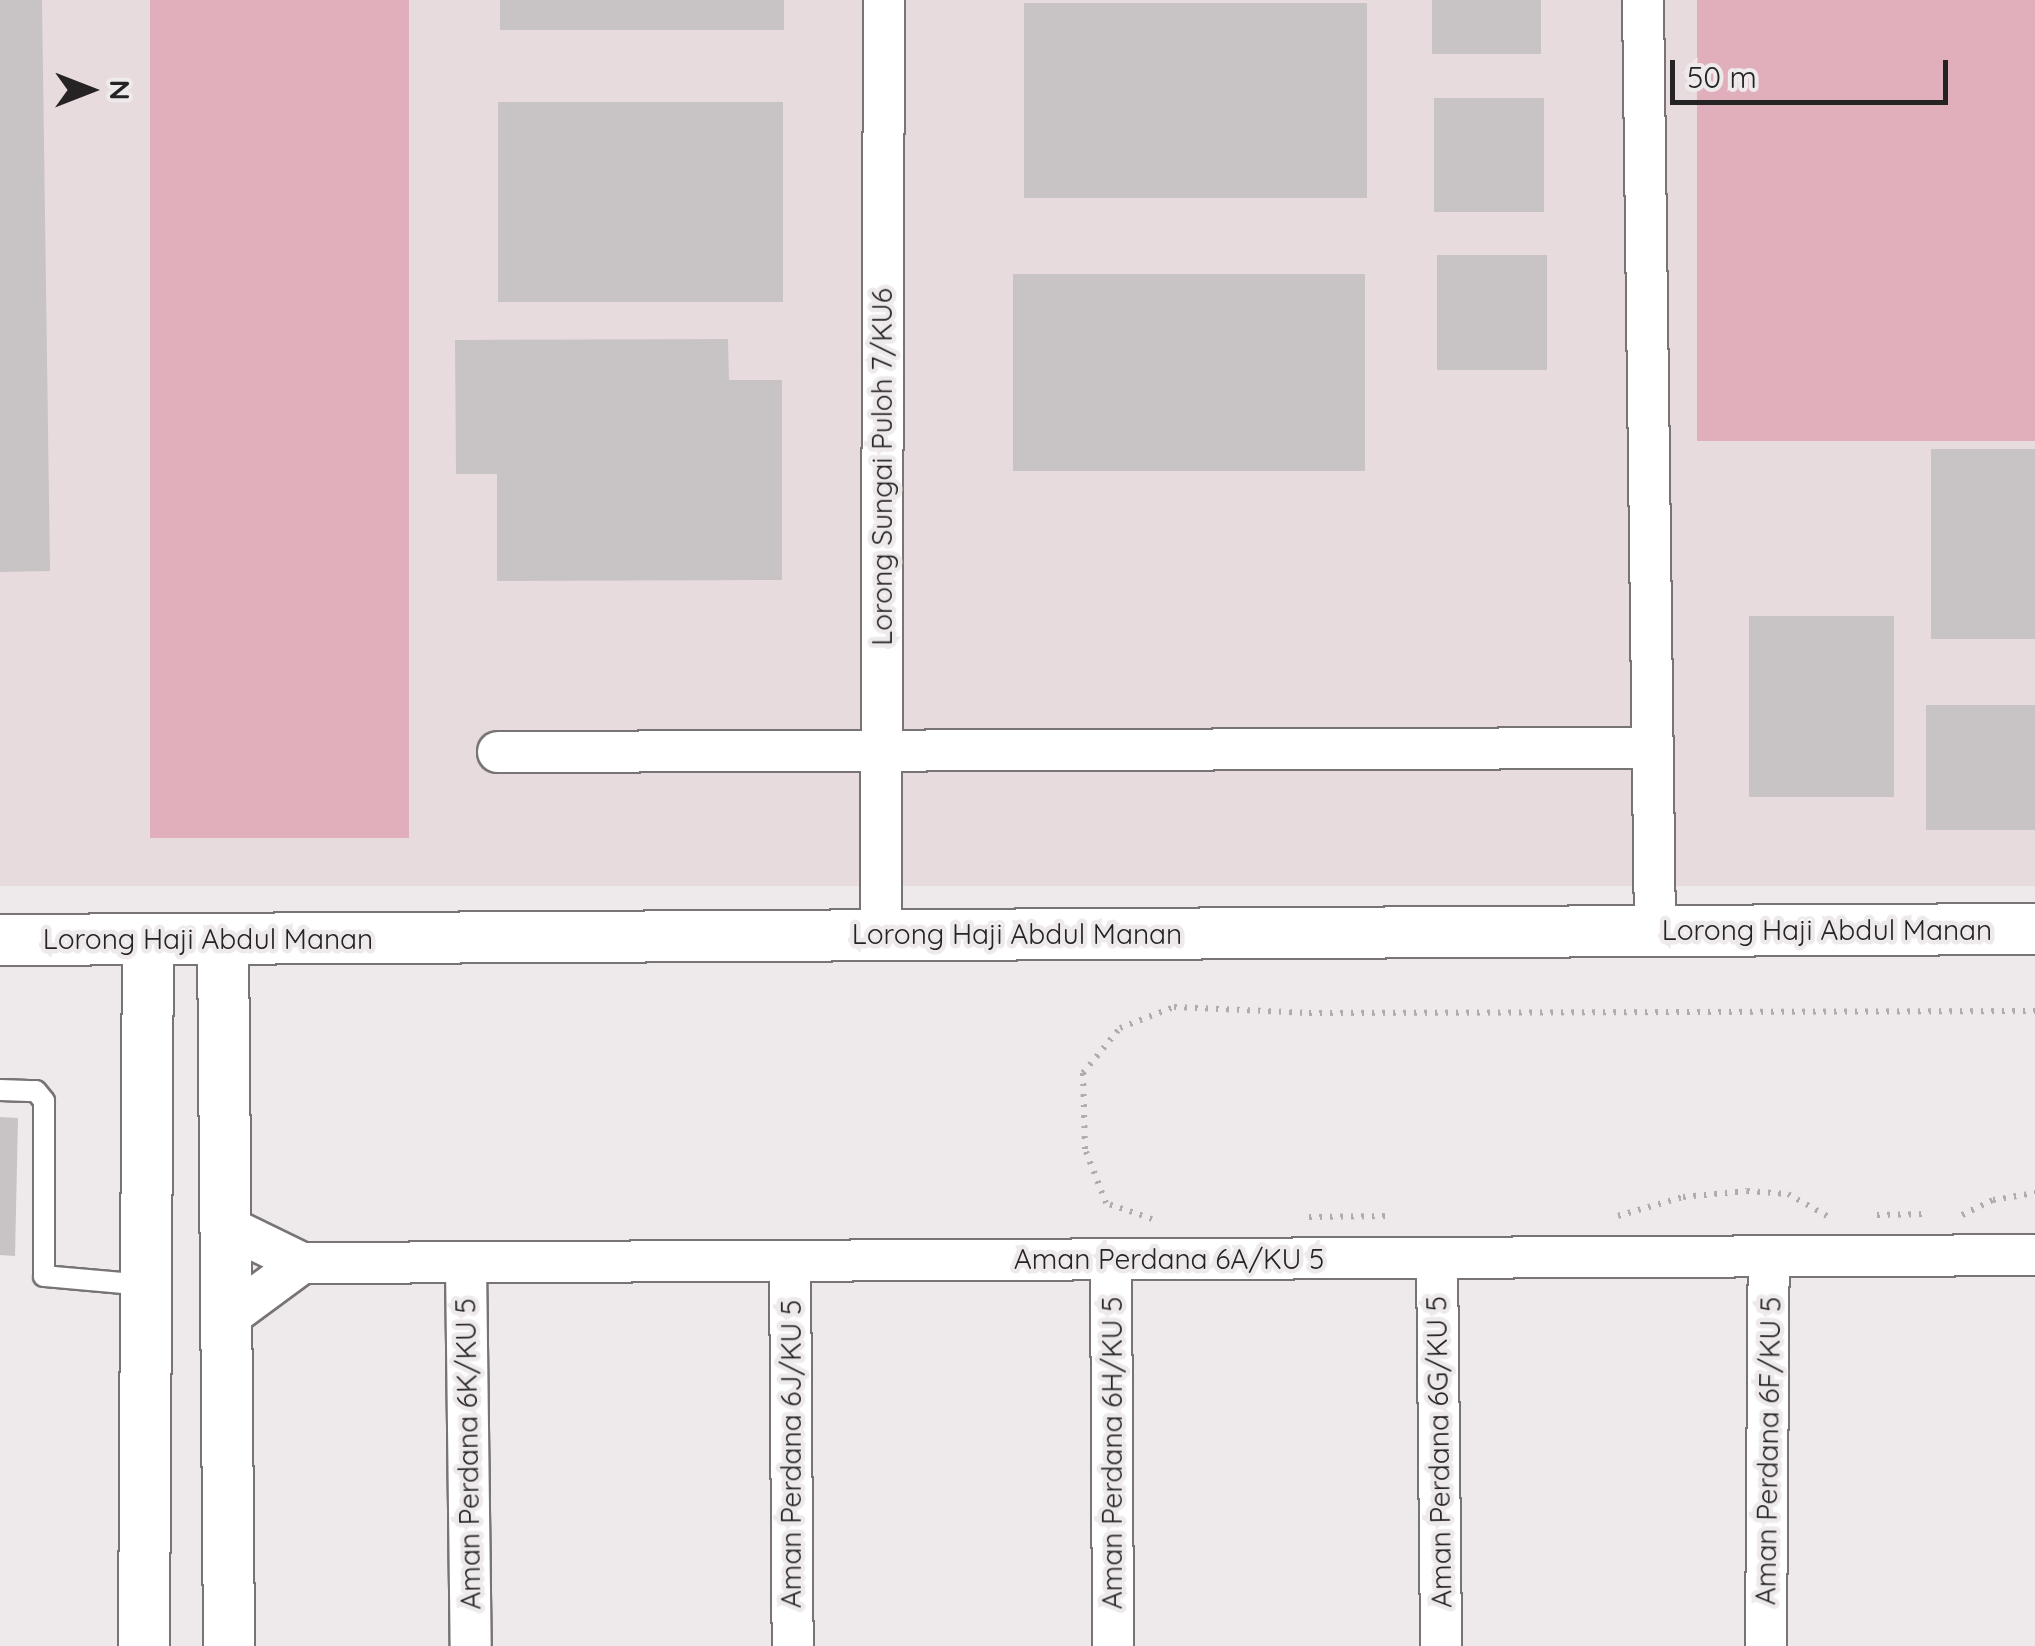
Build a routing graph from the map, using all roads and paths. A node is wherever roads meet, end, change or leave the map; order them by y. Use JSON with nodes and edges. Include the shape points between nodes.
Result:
{"nodes":[{"id":1,"x":884,"y":0,"type":"edge"},
{"id":2,"x":1643,"y":0,"type":"edge"},
{"id":3,"x":1652,"y":748,"type":"junction"},
{"id":4,"x":498,"y":752,"type":"dead end"},
{"id":5,"x":881,"y":754,"type":"junction"},
{"id":6,"x":2035,"y":929,"type":"edge"},
{"id":7,"x":1655,"y":930,"type":"junction"},
{"id":8,"x":881,"y":935,"type":"junction"},
{"id":9,"x":148,"y":939,"type":"junction"},
{"id":10,"x":222,"y":939,"type":"junction"},
{"id":11,"x":0,"y":940,"type":"edge"},
{"id":12,"x":2035,"y":1011,"type":"edge"},
{"id":13,"x":0,"y":1090,"type":"edge"},
{"id":14,"x":2035,"y":1193,"type":"edge"},
{"id":15,"x":1395,"y":1216,"type":"dead end"},
{"id":16,"x":1867,"y":1216,"type":"dead end"},
{"id":17,"x":1301,"y":1217,"type":"dead end"},
{"id":18,"x":1604,"y":1218,"type":"dead end"},
{"id":19,"x":1166,"y":1220,"type":"dead end"},
{"id":20,"x":1835,"y":1221,"type":"dead end"},
{"id":21,"x":226,"y":1226,"type":"junction"},
{"id":22,"x":2035,"y":1255,"type":"edge"},
{"id":23,"x":1770,"y":1256,"type":"junction"},
{"id":24,"x":1437,"y":1258,"type":"junction"},
{"id":25,"x":1111,"y":1260,"type":"junction"},
{"id":26,"x":790,"y":1261,"type":"junction"},
{"id":27,"x":466,"y":1262,"type":"junction"},
{"id":28,"x":302,"y":1263,"type":"junction"},
{"id":29,"x":144,"y":1285,"type":"junction"},
{"id":30,"x":226,"y":1319,"type":"junction"},
{"id":31,"x":144,"y":1646,"type":"edge"},
{"id":32,"x":229,"y":1646,"type":"edge"},
{"id":33,"x":470,"y":1646,"type":"edge"},
{"id":34,"x":792,"y":1646,"type":"edge"},
{"id":35,"x":1113,"y":1646,"type":"edge"},
{"id":36,"x":1441,"y":1646,"type":"edge"},
{"id":37,"x":1766,"y":1646,"type":"edge"}],
"edges":[{"from":1,"to":5,"type":"street","name":"Lorong Sungai Puloh 7/KU6"},
{"from":2,"to":3,"type":"street"},
{"from":3,"to":5,"type":"street"},
{"from":3,"to":7,"type":"street"},
{"from":4,"to":5,"type":"street"},
{"from":5,"to":8,"type":"street","name":"Lorong Sungai Puloh 7/KU6"},
{"from":6,"to":7,"type":"street","name":"Lorong Haji Abdul Manan"},
{"from":7,"to":8,"type":"street","name":"Lorong Haji Abdul Manan"},
{"from":8,"to":10,"type":"street","name":"Lorong Haji Abdul Manan"},
{"from":9,"to":10,"type":"street","name":"Lorong Haji Abdul Manan"},
{"from":9,"to":11,"type":"street","name":"Lorong Haji Abdul Manan"},
{"from":9,"to":29,"type":"street"},
{"from":10,"to":21,"type":"street"},
{"from":12,"to":19,"type":"path","via":[[1174,1008],[1120,1028],[1083,1074],[1086,1148],[1106,1203]]},
{"from":13,"to":29,"type":"lane","via":[[36,1091],[44,1100],[44,1276]]},
{"from":14,"to":16,"type":"path","via":[[1993,1200],[1961,1215]]},
{"from":15,"to":17,"type":"path"},
{"from":18,"to":20,"type":"path","via":[[1683,1196],[1748,1191],[1788,1194]]},
{"from":21,"to":28,"type":"street","name":"Aman Perdana 6A/KU 5"},
{"from":21,"to":30,"type":"street"},
{"from":22,"to":23,"type":"street","name":"Aman Perdana 6A/KU 5"},
{"from":23,"to":24,"type":"street","name":"Aman Perdana 6A/KU 5"},
{"from":23,"to":37,"type":"street","name":"Aman Perdana 6F/KU 5"},
{"from":24,"to":25,"type":"street","name":"Aman Perdana 6A/KU 5"},
{"from":24,"to":36,"type":"street","name":"Aman Perdana 6G/KU 5"},
{"from":25,"to":26,"type":"street","name":"Aman Perdana 6A/KU 5"},
{"from":25,"to":35,"type":"street","name":"Aman Perdana 6H/KU 5"},
{"from":26,"to":27,"type":"street","name":"Aman Perdana 6A/KU 5"},
{"from":26,"to":34,"type":"street","name":"Aman Perdana 6J/KU 5"},
{"from":27,"to":28,"type":"street","name":"Aman Perdana 6A/KU 5"},
{"from":27,"to":33,"type":"street","name":"Aman Perdana 6K/KU 5"},
{"from":28,"to":30,"type":"street"},
{"from":29,"to":31,"type":"street"},
{"from":30,"to":32,"type":"street"}]}
